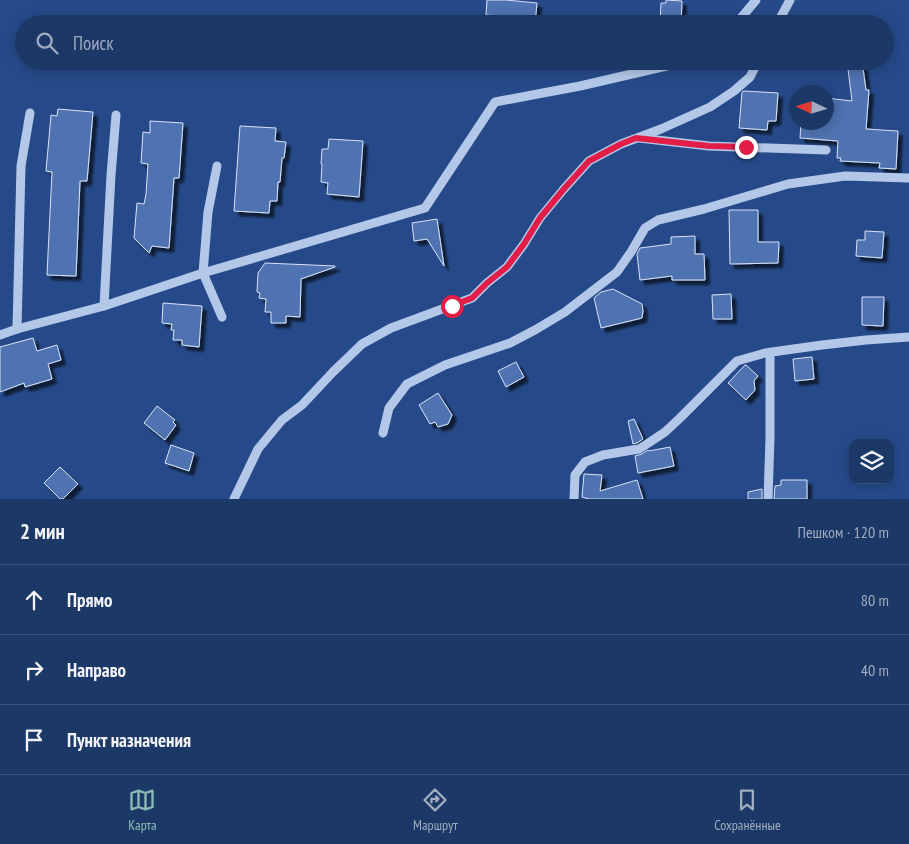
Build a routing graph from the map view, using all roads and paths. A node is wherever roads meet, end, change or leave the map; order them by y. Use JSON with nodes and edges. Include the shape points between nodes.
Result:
{"nodes":[{"id":1,"x":756,"y":0,"type":"edge"},
{"id":2,"x":790,"y":0,"type":"edge"},
{"id":3,"x":744,"y":15,"type":"edge"},
{"id":4,"x":782,"y":15,"type":"edge"},
{"id":5,"x":649,"y":70,"type":"edge"},
{"id":6,"x":754,"y":70,"type":"edge"},
{"id":7,"x":30,"y":113,"type":"dead end"},
{"id":8,"x":116,"y":114,"type":"dead end"},
{"id":9,"x":636,"y":138,"type":"junction"},
{"id":10,"x":826,"y":150,"type":"dead end"},
{"id":11,"x":217,"y":166,"type":"dead end"},
{"id":12,"x":909,"y":178,"type":"edge"},
{"id":13,"x":203,"y":273,"type":"junction"},
{"id":14,"x":104,"y":306,"type":"junction"},
{"id":15,"x":222,"y":317,"type":"dead end"},
{"id":16,"x":18,"y":329,"type":"junction"},
{"id":17,"x":0,"y":335,"type":"edge"},
{"id":18,"x":909,"y":337,"type":"edge"},
{"id":19,"x":770,"y":353,"type":"junction"},
{"id":20,"x":383,"y":433,"type":"dead end"},
{"id":21,"x":234,"y":499,"type":"edge"},
{"id":22,"x":574,"y":499,"type":"edge"},
{"id":23,"x":768,"y":499,"type":"edge"}],
"edges":[{"from":1,"to":3,"type":"street"},
{"from":2,"to":4,"type":"street"},
{"from":5,"to":13,"type":"street","via":[[495,102],[425,208]]},
{"from":6,"to":9,"type":"street","via":[[734,91],[710,108]]},
{"from":7,"to":16,"type":"street","via":[[21,166]]},
{"from":8,"to":14,"type":"street"},
{"from":9,"to":10,"type":"street","via":[[709,146]]},
{"from":9,"to":21,"type":"street","via":[[589,161],[540,218],[507,267],[472,298],[391,328],[362,344],[302,405],[282,420],[258,449]]},
{"from":11,"to":13,"type":"street","via":[[208,212]]},
{"from":12,"to":20,"type":"street","via":[[845,176],[788,184],[658,220],[645,228],[618,272],[565,312],[510,343],[445,365],[407,384],[389,408]]},
{"from":13,"to":14,"type":"street"},
{"from":13,"to":15,"type":"street"},
{"from":14,"to":16,"type":"street"},
{"from":16,"to":17,"type":"street"},
{"from":18,"to":19,"type":"street"},
{"from":19,"to":22,"type":"street","via":[[737,360],[680,418],[639,449],[603,455],[585,462],[575,475]]},
{"from":19,"to":23,"type":"street"}]}
